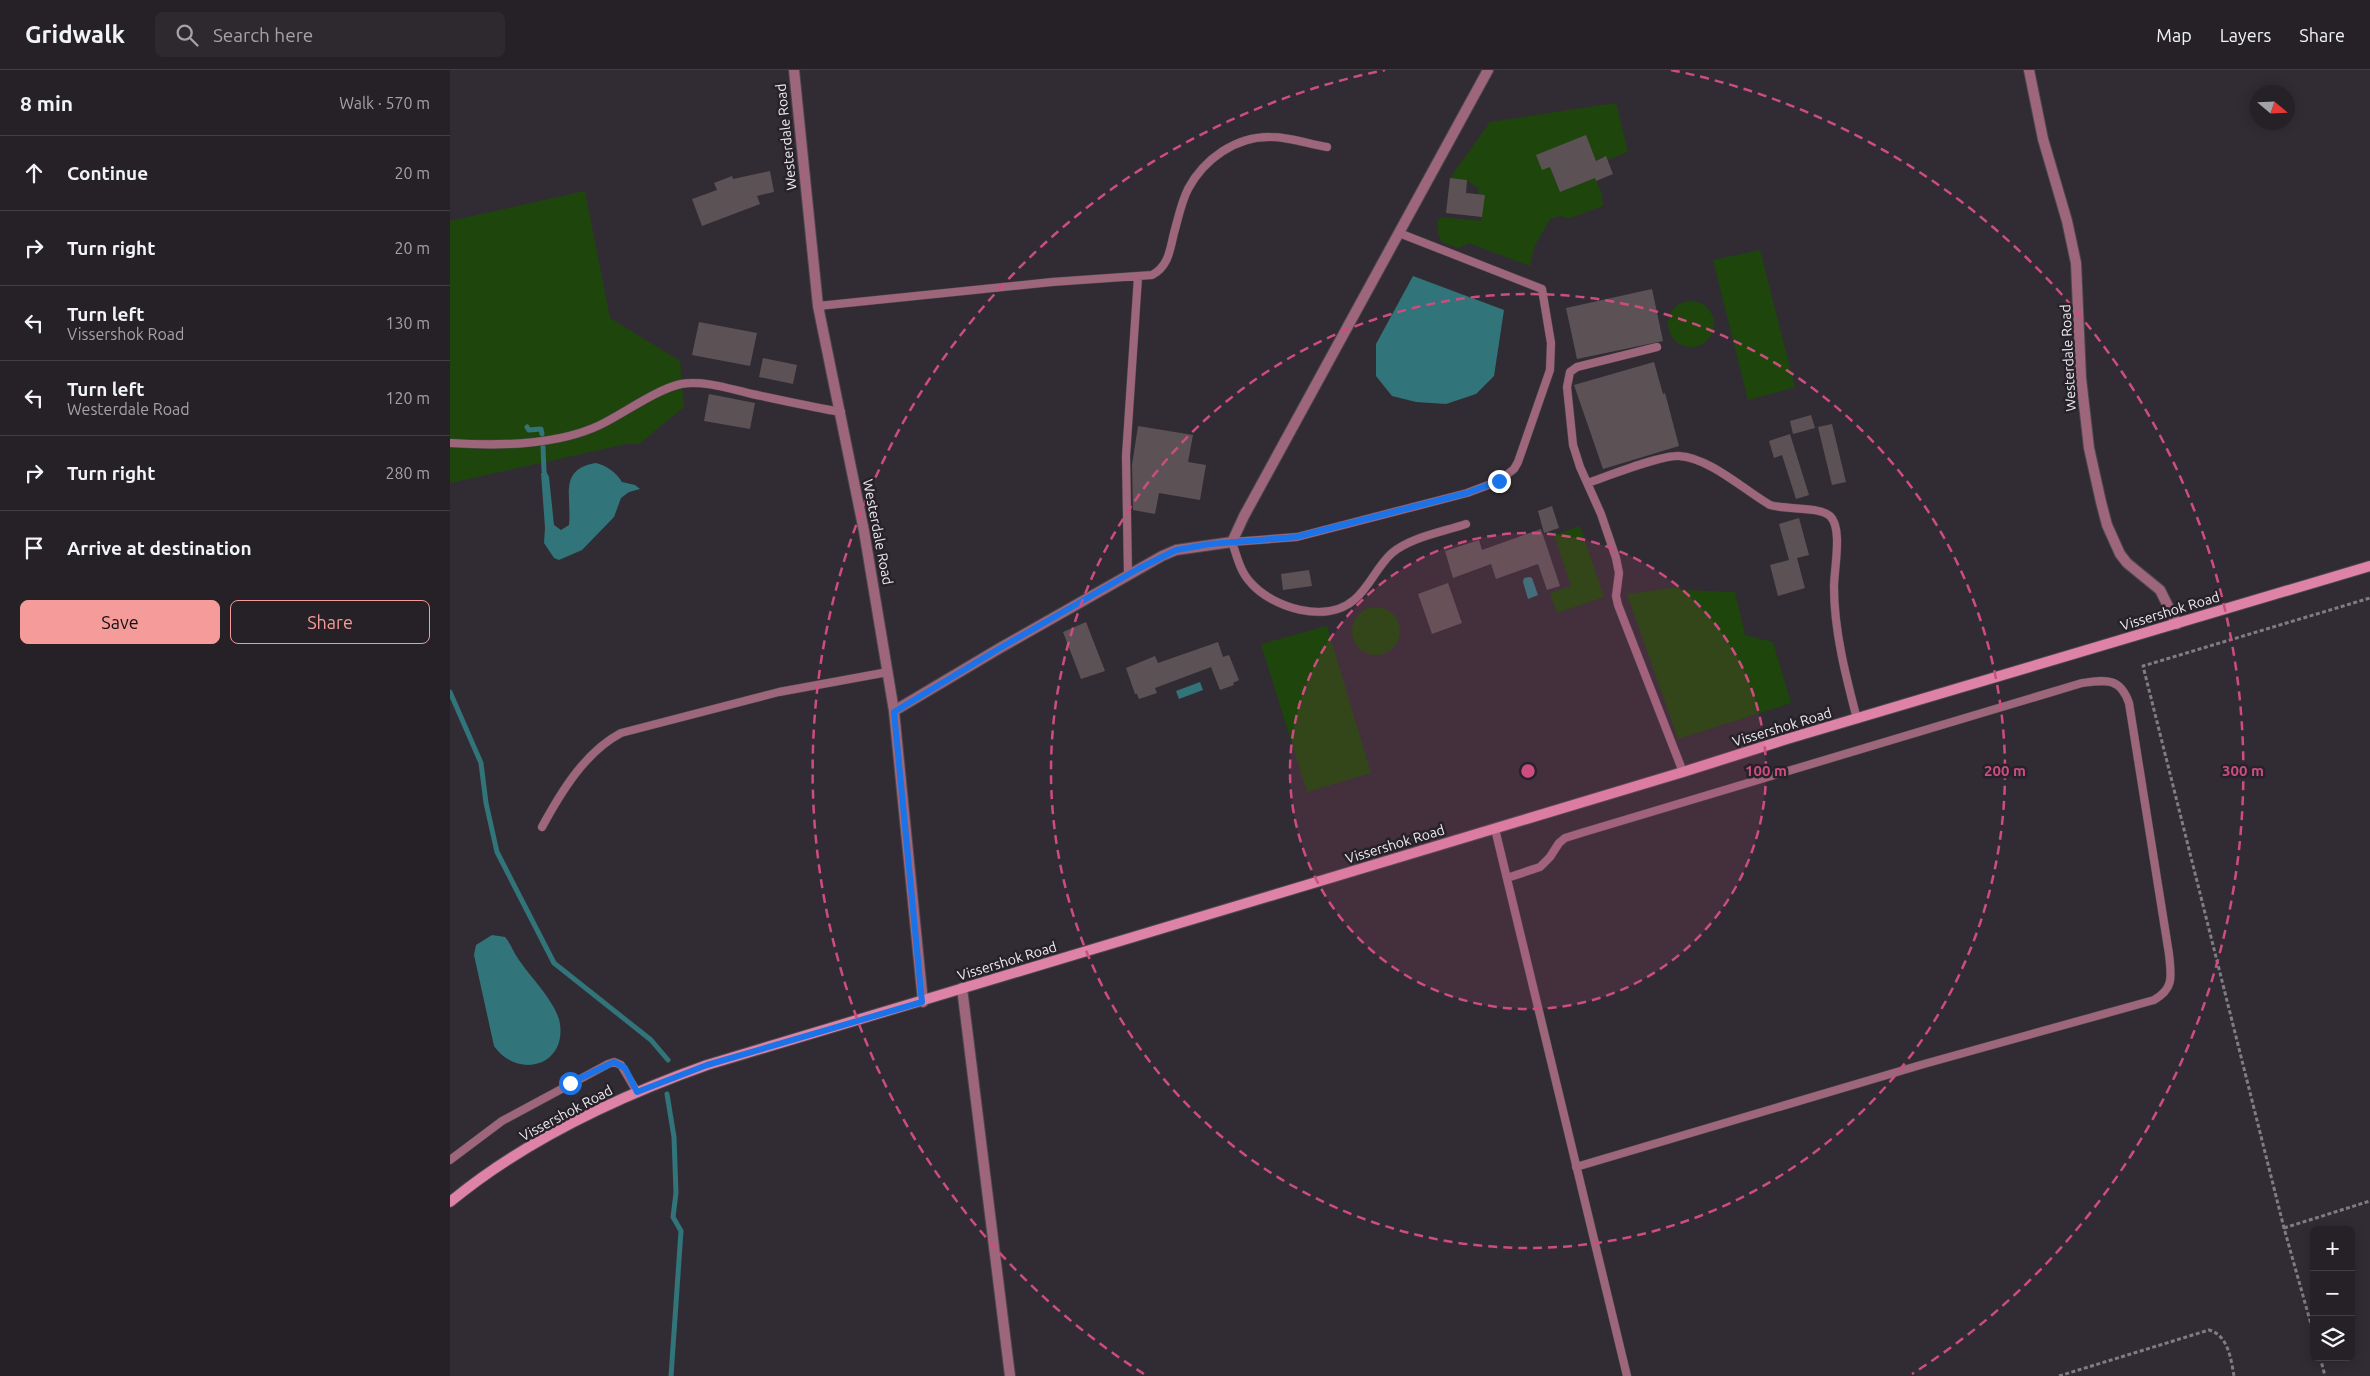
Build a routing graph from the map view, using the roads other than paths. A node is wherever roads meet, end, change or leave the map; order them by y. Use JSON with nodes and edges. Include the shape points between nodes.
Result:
{"nodes":[{"id":1,"x":794,"y":70,"type":"edge"},
{"id":2,"x":1488,"y":70,"type":"edge"},
{"id":3,"x":2029,"y":70,"type":"edge"},
{"id":4,"x":1327,"y":147,"type":"dead end"},
{"id":5,"x":1399,"y":233,"type":"junction"},
{"id":6,"x":1138,"y":277,"type":"junction"},
{"id":7,"x":818,"y":306,"type":"junction"},
{"id":8,"x":1657,"y":347,"type":"dead end"},
{"id":9,"x":841,"y":412,"type":"junction"},
{"id":10,"x":450,"y":443,"type":"edge"},
{"id":11,"x":1588,"y":483,"type":"junction"},
{"id":12,"x":1466,"y":524,"type":"dead end"},
{"id":13,"x":1232,"y":542,"type":"junction"},
{"id":14,"x":2370,"y":566,"type":"edge"},
{"id":15,"x":1128,"y":575,"type":"junction"},
{"id":16,"x":2178,"y":624,"type":"junction"},
{"id":17,"x":888,"y":672,"type":"junction"},
{"id":18,"x":894,"y":712,"type":"junction"},
{"id":19,"x":1857,"y":719,"type":"junction"},
{"id":20,"x":1683,"y":772,"type":"junction"},
{"id":21,"x":542,"y":827,"type":"dead end"},
{"id":22,"x":1495,"y":829,"type":"junction"},
{"id":23,"x":1507,"y":878,"type":"junction"},
{"id":24,"x":962,"y":988,"type":"junction"},
{"id":25,"x":922,"y":1002,"type":"junction"},
{"id":26,"x":637,"y":1092,"type":"junction"},
{"id":27,"x":450,"y":1160,"type":"edge"},
{"id":28,"x":1576,"y":1167,"type":"junction"},
{"id":29,"x":450,"y":1202,"type":"edge"},
{"id":30,"x":1010,"y":1376,"type":"edge"},
{"id":31,"x":1627,"y":1376,"type":"edge"}],
"edges":[{"from":1,"to":7,"type":"street","name":"Westerdale Road"},
{"from":2,"to":5,"type":"street"},
{"from":3,"to":16,"type":"street","name":"Westerdale Road","via":[[2040,130],[2076,263],[2081,378],[2089,448],[2100,502],[2120,554],[2160,590]]},
{"from":4,"to":6,"type":"lane","via":[[1273,137],[1253,137],[1220,152],[1188,189],[1163,267],[1152,275]]},
{"from":5,"to":13,"type":"street"},
{"from":5,"to":13,"type":"lane","via":[[1542,289],[1551,343],[1550,370],[1518,462],[1499,481],[1467,493],[1296,537]]},
{"from":6,"to":7,"type":"lane","via":[[1052,282]]},
{"from":6,"to":15,"type":"lane","via":[[1126,456]]},
{"from":7,"to":9,"type":"street","name":"Westerdale Road"},
{"from":8,"to":11,"type":"lane","via":[[1577,367],[1570,372],[1567,387],[1573,445]]},
{"from":9,"to":10,"type":"lane","via":[[720,386],[682,384],[661,391],[597,426],[566,436],[524,443]]},
{"from":9,"to":17,"type":"street","name":"Westerdale Road"},
{"from":11,"to":19,"type":"lane","via":[[1681,456],[1704,464],[1770,505],[1822,512],[1829,516],[1835,522],[1837,534],[1834,587],[1837,623]]},
{"from":11,"to":20,"type":"lane","via":[[1616,558],[1618,605]]},
{"from":12,"to":13,"type":"lane","via":[[1392,553],[1354,601],[1326,610],[1290,608],[1265,596],[1244,575]]},
{"from":13,"to":15,"type":"street","via":[[1176,550]]},
{"from":14,"to":16,"type":"main road","name":"Vissershok Road"},
{"from":15,"to":18,"type":"street"},
{"from":16,"to":19,"type":"main road","name":"Vissershok Road"},
{"from":17,"to":18,"type":"street","name":"Westerdale Road"},
{"from":17,"to":21,"type":"lane","via":[[778,692],[621,733],[608,740],[586,763],[559,796]]},
{"from":18,"to":25,"type":"street","name":"Westerdale Road"},
{"from":19,"to":20,"type":"main road","name":"Vissershok Road"},
{"from":20,"to":22,"type":"main road","name":"Vissershok Road"},
{"from":22,"to":23,"type":"lane"},
{"from":22,"to":24,"type":"main road","name":"Vissershok Road"},
{"from":23,"to":28,"type":"lane"},
{"from":23,"to":28,"type":"lane","via":[[1540,867],[1565,838],[2082,682],[2113,682],[2124,690],[2129,703],[2169,954],[2171,980],[2162,995],[2154,1000]]},
{"from":24,"to":25,"type":"main road","name":"Vissershok Road"},
{"from":24,"to":30,"type":"street"},
{"from":25,"to":26,"type":"main road","name":"Vissershok Road","via":[[707,1065]]},
{"from":26,"to":27,"type":"lane","via":[[621,1065],[608,1064],[502,1121]]},
{"from":26,"to":29,"type":"main road","name":"Vissershok Road","via":[[510,1159]]},
{"from":28,"to":31,"type":"lane"}]}
